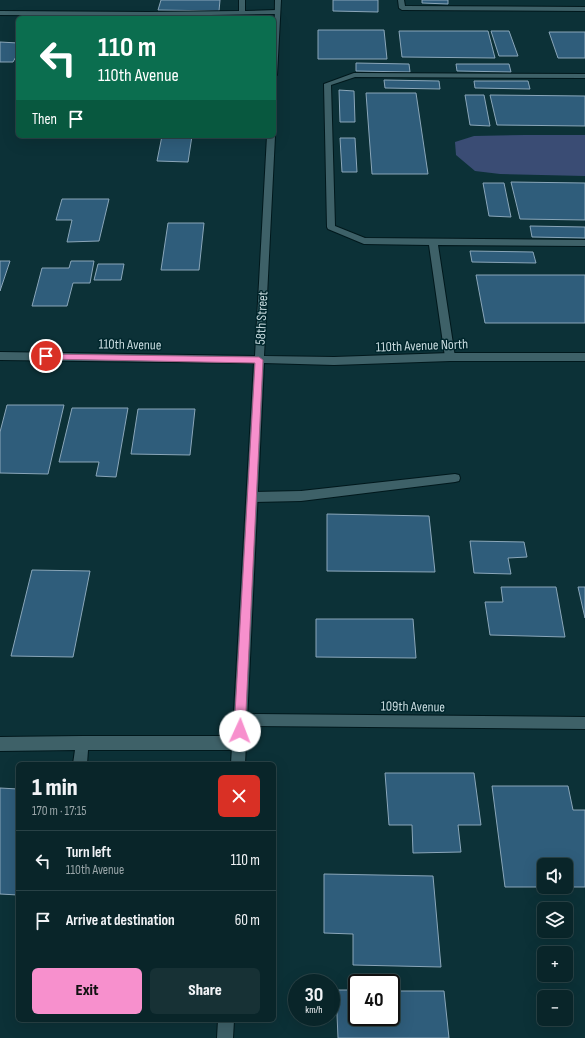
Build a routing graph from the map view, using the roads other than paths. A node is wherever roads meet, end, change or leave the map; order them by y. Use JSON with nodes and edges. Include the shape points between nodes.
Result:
{"nodes":[{"id":1,"x":242,"y":0,"type":"edge"},
{"id":2,"x":278,"y":0,"type":"edge"},
{"id":3,"x":401,"y":0,"type":"edge"},
{"id":4,"x":585,"y":9,"type":"edge"},
{"id":5,"x":277,"y":12,"type":"junction"},
{"id":6,"x":0,"y":13,"type":"edge"},
{"id":7,"x":242,"y":13,"type":"junction"},
{"id":8,"x":276,"y":33,"type":"edge"},
{"id":9,"x":585,"y":76,"type":"edge"},
{"id":10,"x":271,"y":138,"type":"edge"},
{"id":11,"x":433,"y":242,"type":"junction"},
{"id":12,"x":585,"y":243,"type":"edge"},
{"id":13,"x":0,"y":356,"type":"edge"},
{"id":14,"x":450,"y":357,"type":"junction"},
{"id":15,"x":585,"y":357,"type":"edge"},
{"id":16,"x":259,"y":360,"type":"junction"},
{"id":17,"x":455,"y":478,"type":"dead end"},
{"id":18,"x":252,"y":497,"type":"junction"},
{"id":19,"x":240,"y":720,"type":"junction"},
{"id":20,"x":585,"y":723,"type":"edge"},
{"id":21,"x":82,"y":743,"type":"junction"},
{"id":22,"x":239,"y":743,"type":"junction"},
{"id":23,"x":0,"y":744,"type":"edge"},
{"id":24,"x":80,"y":762,"type":"edge"},
{"id":25,"x":238,"y":762,"type":"edge"},
{"id":26,"x":226,"y":1022,"type":"edge"},
{"id":27,"x":225,"y":1038,"type":"edge"}],
"edges":[{"from":1,"to":7,"type":"street"},
{"from":2,"to":5,"type":"street"},
{"from":3,"to":4,"type":"street","via":[[402,8]]},
{"from":5,"to":7,"type":"street"},
{"from":5,"to":8,"type":"street"},
{"from":6,"to":7,"type":"street"},
{"from":9,"to":11,"type":"street","via":[[354,75],[327,84],[331,227],[364,241]]},
{"from":10,"to":16,"type":"street","name":"58th Street"},
{"from":11,"to":12,"type":"street"},
{"from":11,"to":14,"type":"street"},
{"from":13,"to":16,"type":"street","name":"110th Avenue"},
{"from":14,"to":15,"type":"street","name":"110th Avenue North"},
{"from":14,"to":16,"type":"street","name":"110th Avenue North","via":[[334,361]]},
{"from":16,"to":18,"type":"street","name":"58th Street"},
{"from":17,"to":18,"type":"street","via":[[301,496]]},
{"from":18,"to":19,"type":"street","name":"58th Street"},
{"from":19,"to":20,"type":"street","name":"109th Avenue"},
{"from":19,"to":22,"type":"street","name":"58th Street"},
{"from":21,"to":22,"type":"street"},
{"from":21,"to":23,"type":"street"},
{"from":21,"to":24,"type":"street"},
{"from":22,"to":25,"type":"street","name":"58th Street"},
{"from":26,"to":27,"type":"street"}]}
